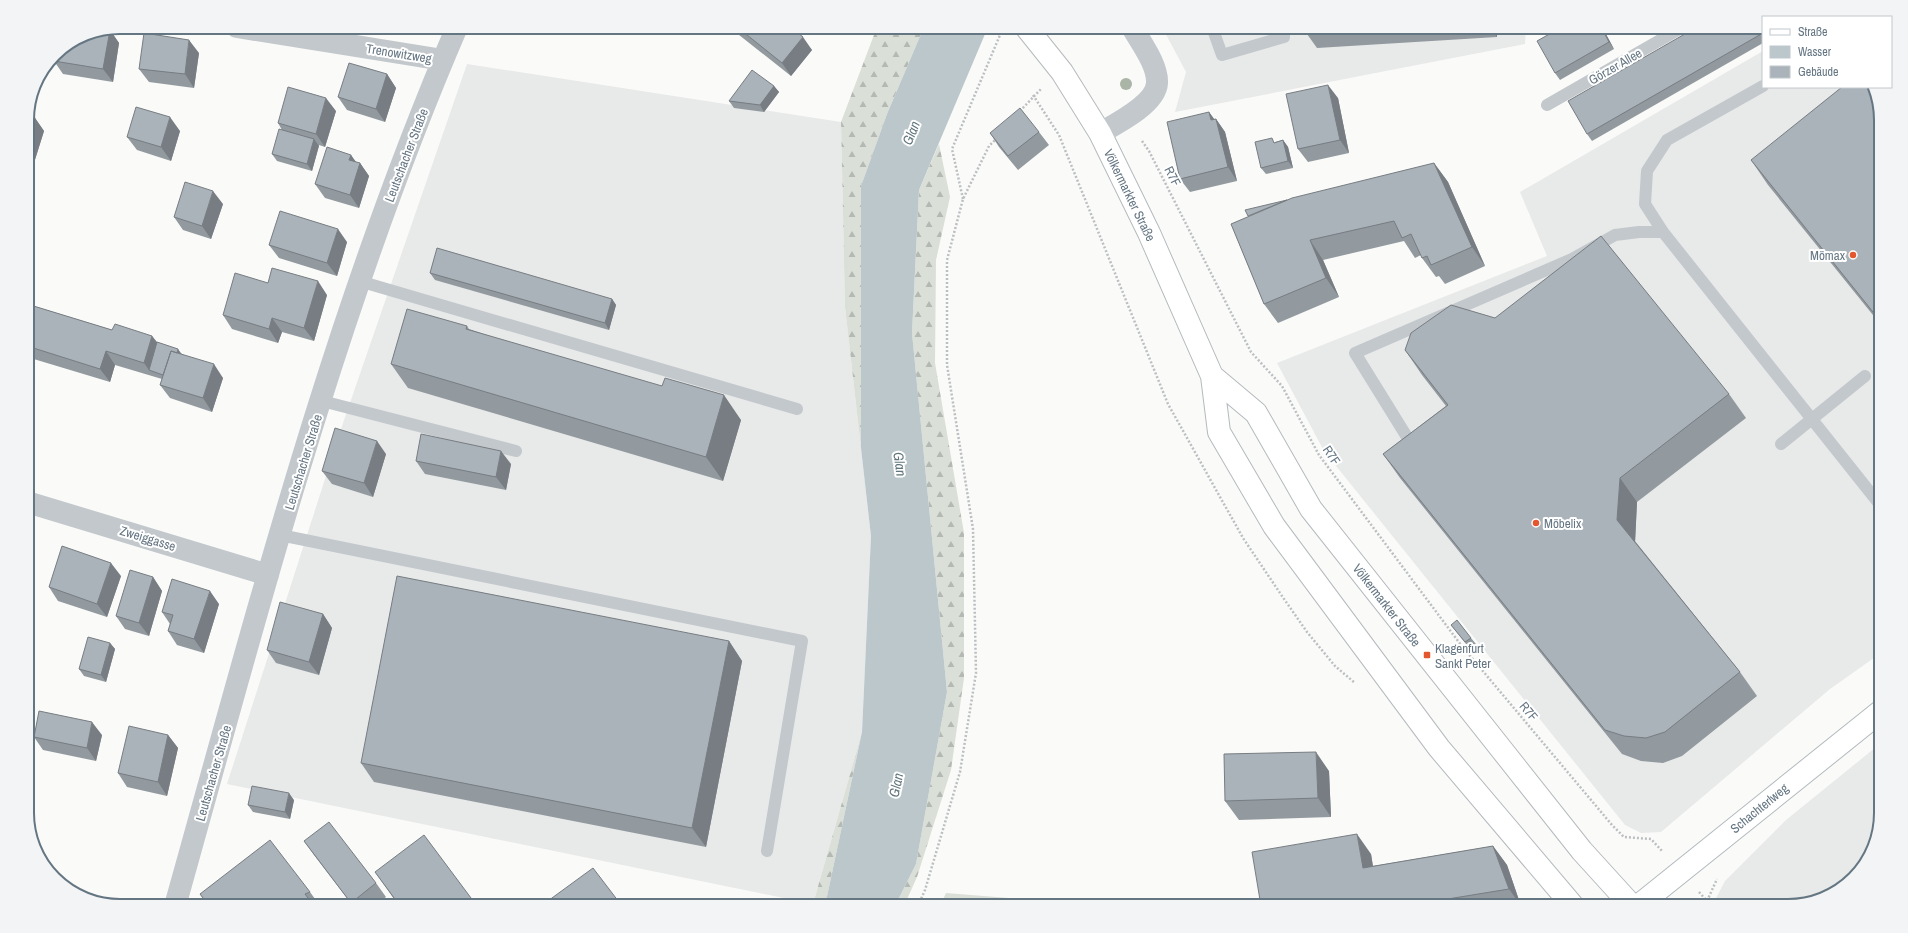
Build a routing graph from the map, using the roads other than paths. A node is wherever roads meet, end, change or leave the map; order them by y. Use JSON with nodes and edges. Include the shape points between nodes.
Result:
{"nodes":[{"id":1,"x":281,"y":34,"type":"edge"},
{"id":2,"x":454,"y":34,"type":"edge"},
{"id":3,"x":1032,"y":34,"type":"edge"},
{"id":4,"x":1136,"y":34,"type":"edge"},
{"id":5,"x":1214,"y":34,"type":"edge"},
{"id":6,"x":1284,"y":34,"type":"edge"},
{"id":7,"x":1672,"y":34,"type":"edge"},
{"id":8,"x":443,"y":60,"type":"junction"},
{"id":9,"x":1762,"y":87,"type":"edge"},
{"id":10,"x":1547,"y":105,"type":"dead end"},
{"id":11,"x":1100,"y":133,"type":"junction"},
{"id":12,"x":1663,"y":232,"type":"junction"},
{"id":13,"x":359,"y":281,"type":"junction"},
{"id":14,"x":1212,"y":376,"type":"junction"},
{"id":15,"x":1865,"y":376,"type":"dead end"},
{"id":16,"x":322,"y":401,"type":"junction"},
{"id":17,"x":797,"y":409,"type":"dead end"},
{"id":18,"x":1812,"y":418,"type":"junction"},
{"id":19,"x":1407,"y":436,"type":"edge"},
{"id":20,"x":1781,"y":444,"type":"dead end"},
{"id":21,"x":516,"y":451,"type":"dead end"},
{"id":22,"x":1874,"y":497,"type":"edge"},
{"id":23,"x":34,"y":504,"type":"edge"},
{"id":24,"x":280,"y":535,"type":"junction"},
{"id":25,"x":268,"y":575,"type":"junction"},
{"id":26,"x":1874,"y":717,"type":"edge"},
{"id":27,"x":767,"y":851,"type":"dead end"},
{"id":28,"x":177,"y":899,"type":"edge"},
{"id":29,"x":1567,"y":899,"type":"edge"},
{"id":30,"x":1626,"y":899,"type":"edge"},
{"id":31,"x":1647,"y":899,"type":"edge"}],
"edges":[{"from":1,"to":8,"type":"street","name":"Trenowitzweg"},
{"from":2,"to":8,"type":"street","name":"Leutschacher Straße"},
{"from":3,"to":11,"type":"main road","name":"Völkermarkter Straße","via":[[1062,72]]},
{"from":4,"to":11,"type":"street","via":[[1154,67],[1157,84],[1150,100]]},
{"from":5,"to":6,"type":"lane","via":[[1222,55],[1284,37]]},
{"from":7,"to":10,"type":"lane","name":"Görzer Allee"},
{"from":8,"to":13,"type":"street","name":"Leutschacher Straße"},
{"from":9,"to":12,"type":"lane","via":[[1667,140],[1647,171],[1645,204]]},
{"from":11,"to":14,"type":"main road","name":"Völkermarkter Straße","via":[[1149,233]]},
{"from":12,"to":18,"type":"lane"},
{"from":12,"to":19,"type":"lane","via":[[1615,235],[1572,258],[1355,353]]},
{"from":13,"to":16,"type":"street","name":"Leutschacher Straße"},
{"from":13,"to":17,"type":"lane"},
{"from":14,"to":29,"type":"main road","name":"Völkermarkter Straße","via":[[1219,432],[1274,526],[1439,748]]},
{"from":14,"to":30,"type":"main road","name":"Völkermarkter Straße","via":[[1256,412],[1311,509],[1582,851]]},
{"from":15,"to":18,"type":"lane"},
{"from":16,"to":21,"type":"lane"},
{"from":16,"to":24,"type":"street","name":"Leutschacher Straße"},
{"from":18,"to":20,"type":"lane"},
{"from":18,"to":22,"type":"lane"},
{"from":23,"to":25,"type":"street","name":"Zweiggasse"},
{"from":24,"to":25,"type":"street","name":"Leutschacher Straße"},
{"from":24,"to":27,"type":"lane","via":[[802,641]]},
{"from":25,"to":28,"type":"street","name":"Leutschacher Straße"},
{"from":26,"to":31,"type":"main road","name":"Schachterlweg"}]}
